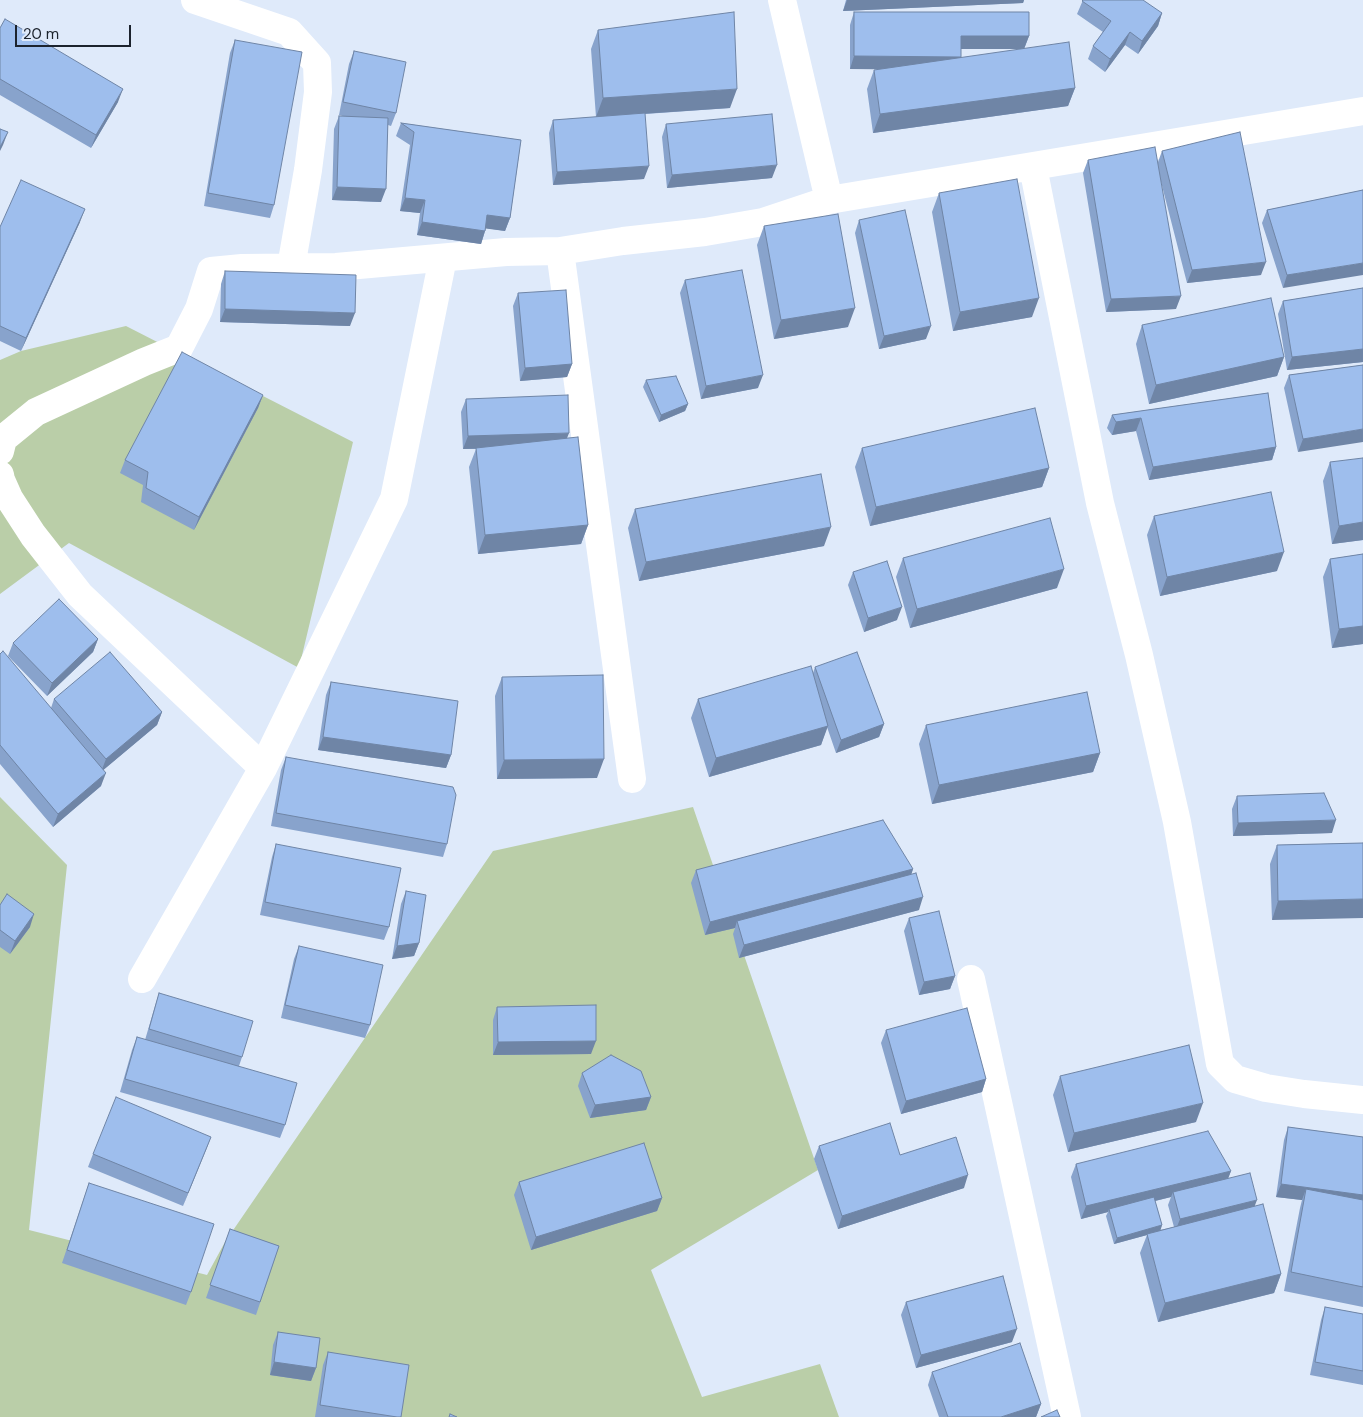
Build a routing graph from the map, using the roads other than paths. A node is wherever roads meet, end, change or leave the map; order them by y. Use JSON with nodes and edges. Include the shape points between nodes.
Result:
{"nodes":[{"id":1,"x":195,"y":0,"type":"edge"},
{"id":2,"x":782,"y":0,"type":"edge"},
{"id":3,"x":1363,"y":111,"type":"edge"},
{"id":4,"x":1032,"y":167,"type":"junction"},
{"id":5,"x":829,"y":200,"type":"junction"},
{"id":6,"x":560,"y":251,"type":"junction"},
{"id":7,"x":442,"y":258,"type":"junction"},
{"id":8,"x":291,"y":267,"type":"junction"},
{"id":9,"x":1,"y":442,"type":"edge"},
{"id":10,"x":0,"y":475,"type":"edge"},
{"id":11,"x":263,"y":768,"type":"junction"},
{"id":12,"x":632,"y":779,"type":"dead end"},
{"id":13,"x":142,"y":979,"type":"dead end"},
{"id":14,"x":971,"y":979,"type":"dead end"},
{"id":15,"x":1363,"y":1100,"type":"edge"},
{"id":16,"x":1067,"y":1417,"type":"edge"}],
"edges":[{"from":1,"to":8,"type":"street","via":[[289,32],[317,63],[318,92],[311,151]]},
{"from":2,"to":5,"type":"street"},
{"from":3,"to":4,"type":"street"},
{"from":4,"to":5,"type":"street"},
{"from":4,"to":15,"type":"street","via":[[1100,503],[1177,822],[1220,1064],[1235,1079],[1266,1088]]},
{"from":5,"to":6,"type":"street","via":[[763,222]]},
{"from":6,"to":7,"type":"street"},
{"from":6,"to":12,"type":"street"},
{"from":7,"to":8,"type":"street"},
{"from":7,"to":11,"type":"street","via":[[394,498]]},
{"from":8,"to":9,"type":"street","via":[[211,271],[199,309],[179,348],[36,412]]},
{"from":10,"to":11,"type":"street","via":[[9,498],[34,536],[80,594]]},
{"from":11,"to":13,"type":"street"},
{"from":14,"to":16,"type":"street"}]}
